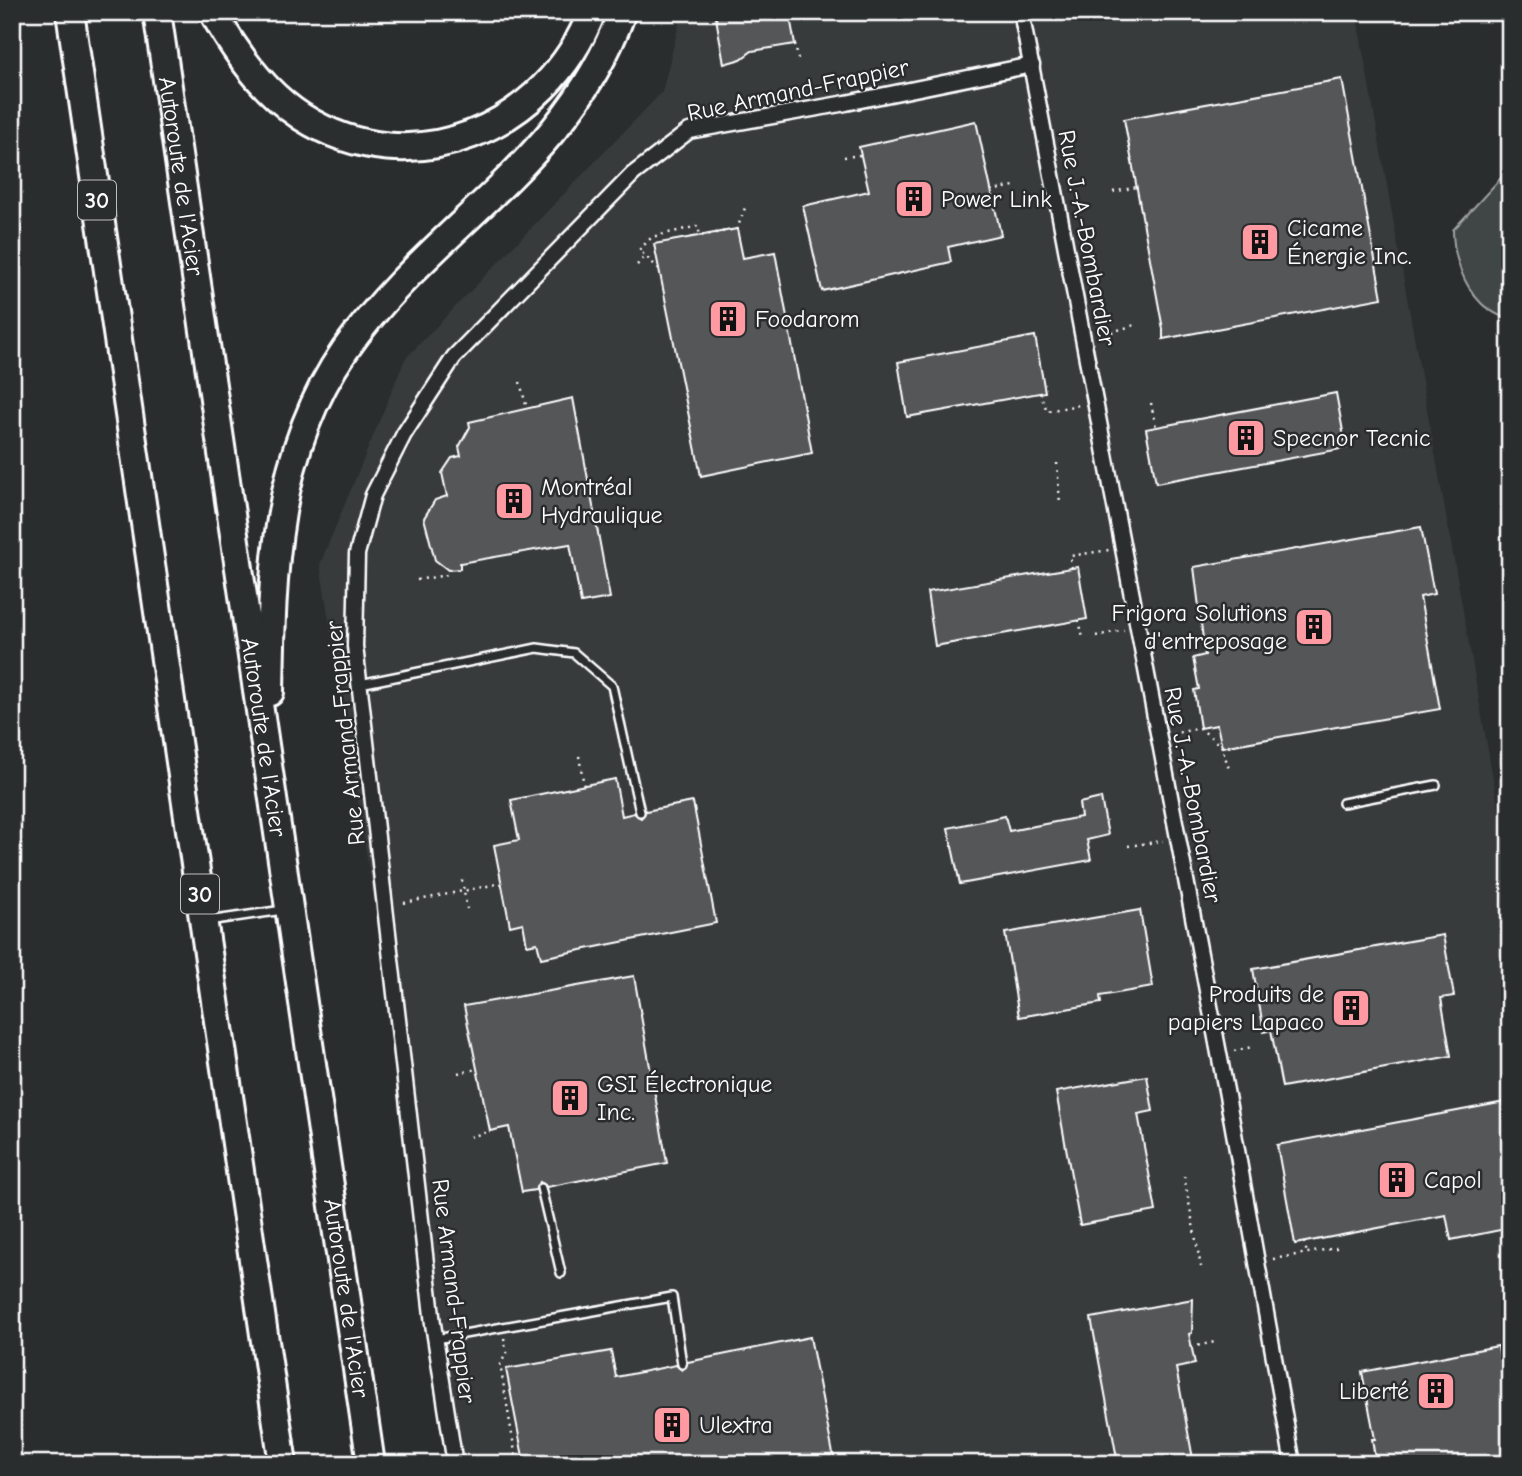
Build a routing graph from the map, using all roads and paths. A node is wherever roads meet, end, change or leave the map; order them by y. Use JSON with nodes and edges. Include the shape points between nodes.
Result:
{"nodes":[{"id":1,"x":70,"y":12,"type":"edge"},
{"id":2,"x":157,"y":12,"type":"edge"},
{"id":3,"x":213,"y":12,"type":"edge"},
{"id":4,"x":592,"y":12,"type":"edge"},
{"id":5,"x":622,"y":12,"type":"edge"},
{"id":6,"x":948,"y":12,"type":"edge"},
{"id":7,"x":1021,"y":12,"type":"edge"},
{"id":8,"x":948,"y":22,"type":"dead end"},
{"id":9,"x":795,"y":44,"type":"dead end"},
{"id":10,"x":798,"y":59,"type":"dead end"},
{"id":11,"x":1032,"y":65,"type":"junction"},
{"id":12,"x":861,"y":155,"type":"dead end"},
{"id":13,"x":844,"y":157,"type":"dead end"},
{"id":14,"x":1014,"y":186,"type":"dead end"},
{"id":15,"x":1137,"y":187,"type":"dead end"},
{"id":16,"x":991,"y":191,"type":"dead end"},
{"id":17,"x":1112,"y":192,"type":"dead end"},
{"id":18,"x":745,"y":208,"type":"dead end"},
{"id":19,"x":646,"y":256,"type":"junction"},
{"id":20,"x":637,"y":265,"type":"dead end"},
{"id":21,"x":659,"y":269,"type":"dead end"},
{"id":22,"x":1138,"y":324,"type":"dead end"},
{"id":23,"x":1083,"y":340,"type":"junction"},
{"id":24,"x":520,"y":382,"type":"dead end"},
{"id":25,"x":1040,"y":393,"type":"dead end"},
{"id":26,"x":1096,"y":402,"type":"junction"},
{"id":27,"x":1151,"y":403,"type":"dead end"},
{"id":28,"x":527,"y":409,"type":"dead end"},
{"id":29,"x":1156,"y":427,"type":"dead end"},
{"id":30,"x":1057,"y":463,"type":"dead end"},
{"id":31,"x":1060,"y":504,"type":"dead end"},
{"id":32,"x":1123,"y":547,"type":"junction"},
{"id":33,"x":1072,"y":568,"type":"dead end"},
{"id":34,"x":448,"y":570,"type":"dead end"},
{"id":35,"x":417,"y":580,"type":"dead end"},
{"id":36,"x":1079,"y":620,"type":"dead end"},
{"id":37,"x":1138,"y":627,"type":"junction"},
{"id":38,"x":1096,"y":636,"type":"dead end"},
{"id":39,"x":1083,"y":638,"type":"dead end"},
{"id":40,"x":359,"y":684,"type":"junction"},
{"id":41,"x":1158,"y":737,"type":"junction"},
{"id":42,"x":579,"y":756,"type":"dead end"},
{"id":43,"x":1229,"y":769,"type":"dead end"},
{"id":44,"x":268,"y":771,"type":"junction"},
{"id":45,"x":1436,"y":785,"type":"dead end"},
{"id":46,"x":583,"y":786,"type":"dead end"},
{"id":47,"x":1343,"y":803,"type":"dead end"},
{"id":48,"x":640,"y":812,"type":"dead end"},
{"id":49,"x":1178,"y":839,"type":"junction"},
{"id":50,"x":1128,"y":846,"type":"dead end"},
{"id":51,"x":462,"y":880,"type":"dead end"},
{"id":52,"x":502,"y":883,"type":"dead end"},
{"id":53,"x":464,"y":892,"type":"junction"},
{"id":54,"x":404,"y":904,"type":"dead end"},
{"id":55,"x":289,"y":909,"type":"junction"},
{"id":56,"x":467,"y":909,"type":"dead end"},
{"id":57,"x":204,"y":922,"type":"junction"},
{"id":58,"x":1252,"y":1047,"type":"dead end"},
{"id":59,"x":1219,"y":1054,"type":"junction"},
{"id":60,"x":477,"y":1069,"type":"dead end"},
{"id":61,"x":458,"y":1073,"type":"dead end"},
{"id":62,"x":490,"y":1131,"type":"dead end"},
{"id":63,"x":470,"y":1137,"type":"dead end"},
{"id":64,"x":1184,"y":1176,"type":"dead end"},
{"id":65,"x":541,"y":1188,"type":"dead end"},
{"id":66,"x":1304,"y":1242,"type":"dead end"},
{"id":67,"x":1342,"y":1247,"type":"dead end"},
{"id":68,"x":1307,"y":1253,"type":"junction"},
{"id":69,"x":1256,"y":1262,"type":"junction"},
{"id":70,"x":1201,"y":1267,"type":"dead end"},
{"id":71,"x":562,"y":1273,"type":"dead end"},
{"id":72,"x":502,"y":1328,"type":"junction"},
{"id":73,"x":435,"y":1339,"type":"junction"},
{"id":74,"x":1215,"y":1342,"type":"dead end"},
{"id":75,"x":1191,"y":1347,"type":"dead end"},
{"id":76,"x":681,"y":1364,"type":"dead end"},
{"id":77,"x":511,"y":1394,"type":"dead end"},
{"id":78,"x":505,"y":1395,"type":"junction"},
{"id":79,"x":283,"y":1464,"type":"edge"},
{"id":80,"x":371,"y":1464,"type":"edge"},
{"id":81,"x":455,"y":1464,"type":"edge"},
{"id":82,"x":517,"y":1464,"type":"edge"},
{"id":83,"x":1293,"y":1464,"type":"edge"}],
"edges":[{"from":1,"to":57,"type":"highway","number":"30"},
{"from":2,"to":44,"type":"highway","name":"Autoroute de l'Acier"},
{"from":3,"to":4,"type":"highway","via":[[262,83],[304,118],[355,139],[409,146],[466,138],[525,105],[562,68]]},
{"from":5,"to":44,"type":"highway","via":[[596,73],[568,116],[377,310],[345,351],[311,414],[286,486],[275,557]]},
{"from":6,"to":8,"type":"path"},
{"from":7,"to":11,"type":"street","name":"Rue J.-A.-Bombardier"},
{"from":9,"to":10,"type":"path"},
{"from":11,"to":23,"type":"street","name":"Rue J.-A.-Bombardier"},
{"from":11,"to":40,"type":"street","name":"Rue Armand-Frappier","via":[[689,131],[633,174],[454,357],[404,433],[373,495],[357,554]]},
{"from":12,"to":13,"type":"path"},
{"from":14,"to":16,"type":"path"},
{"from":15,"to":17,"type":"path"},
{"from":18,"to":19,"type":"path","via":[[737,229],[700,236],[698,226],[652,237],[639,250]]},
{"from":19,"to":20,"type":"path"},
{"from":19,"to":21,"type":"path"},
{"from":22,"to":23,"type":"path"},
{"from":23,"to":26,"type":"street","name":"Rue J.-A.-Bombardier"},
{"from":24,"to":28,"type":"path"},
{"from":25,"to":26,"type":"path","via":[[1047,411]]},
{"from":26,"to":32,"type":"street","name":"Rue J.-A.-Bombardier"},
{"from":27,"to":29,"type":"path"},
{"from":30,"to":31,"type":"path"},
{"from":32,"to":33,"type":"path","via":[[1070,556]]},
{"from":32,"to":37,"type":"street","name":"Rue J.-A.-Bombardier"},
{"from":34,"to":35,"type":"path","via":[[447,575]]},
{"from":36,"to":39,"type":"path"},
{"from":37,"to":38,"type":"path"},
{"from":37,"to":41,"type":"street","name":"Rue J.-A.-Bombardier"},
{"from":40,"to":48,"type":"lane","via":[[537,648],[574,653],[612,686]]},
{"from":40,"to":73,"type":"street","name":"Rue Armand-Frappier"},
{"from":41,"to":43,"type":"path","via":[[1200,729],[1222,747]]},
{"from":41,"to":49,"type":"street","name":"Rue J.-A.-Bombardier"},
{"from":42,"to":46,"type":"path"},
{"from":44,"to":55,"type":"highway","name":"Autoroute de l'Acier"},
{"from":45,"to":47,"type":"lane"},
{"from":49,"to":50,"type":"path"},
{"from":49,"to":59,"type":"street","name":"Rue J.-A.-Bombardier"},
{"from":51,"to":53,"type":"path"},
{"from":52,"to":53,"type":"path"},
{"from":53,"to":54,"type":"path"},
{"from":53,"to":56,"type":"path"},
{"from":55,"to":57,"type":"lane"},
{"from":55,"to":80,"type":"highway","name":"Autoroute de l'Acier"},
{"from":57,"to":79,"type":"highway","number":"30"},
{"from":58,"to":59,"type":"path"},
{"from":59,"to":69,"type":"street","name":"Rue J.-A.-Bombardier"},
{"from":60,"to":61,"type":"path"},
{"from":62,"to":63,"type":"path"},
{"from":64,"to":70,"type":"path"},
{"from":65,"to":71,"type":"lane"},
{"from":66,"to":68,"type":"path"},
{"from":67,"to":68,"type":"path"},
{"from":68,"to":69,"type":"path"},
{"from":69,"to":83,"type":"street","name":"Rue J.-A.-Bombardier"},
{"from":72,"to":73,"type":"lane"},
{"from":72,"to":76,"type":"lane","via":[[672,1297]]},
{"from":72,"to":78,"type":"path","via":[[507,1353],[500,1364]]},
{"from":73,"to":81,"type":"street","name":"Rue Armand-Frappier"},
{"from":74,"to":75,"type":"path"},
{"from":77,"to":78,"type":"path"},
{"from":78,"to":82,"type":"path"}]}
